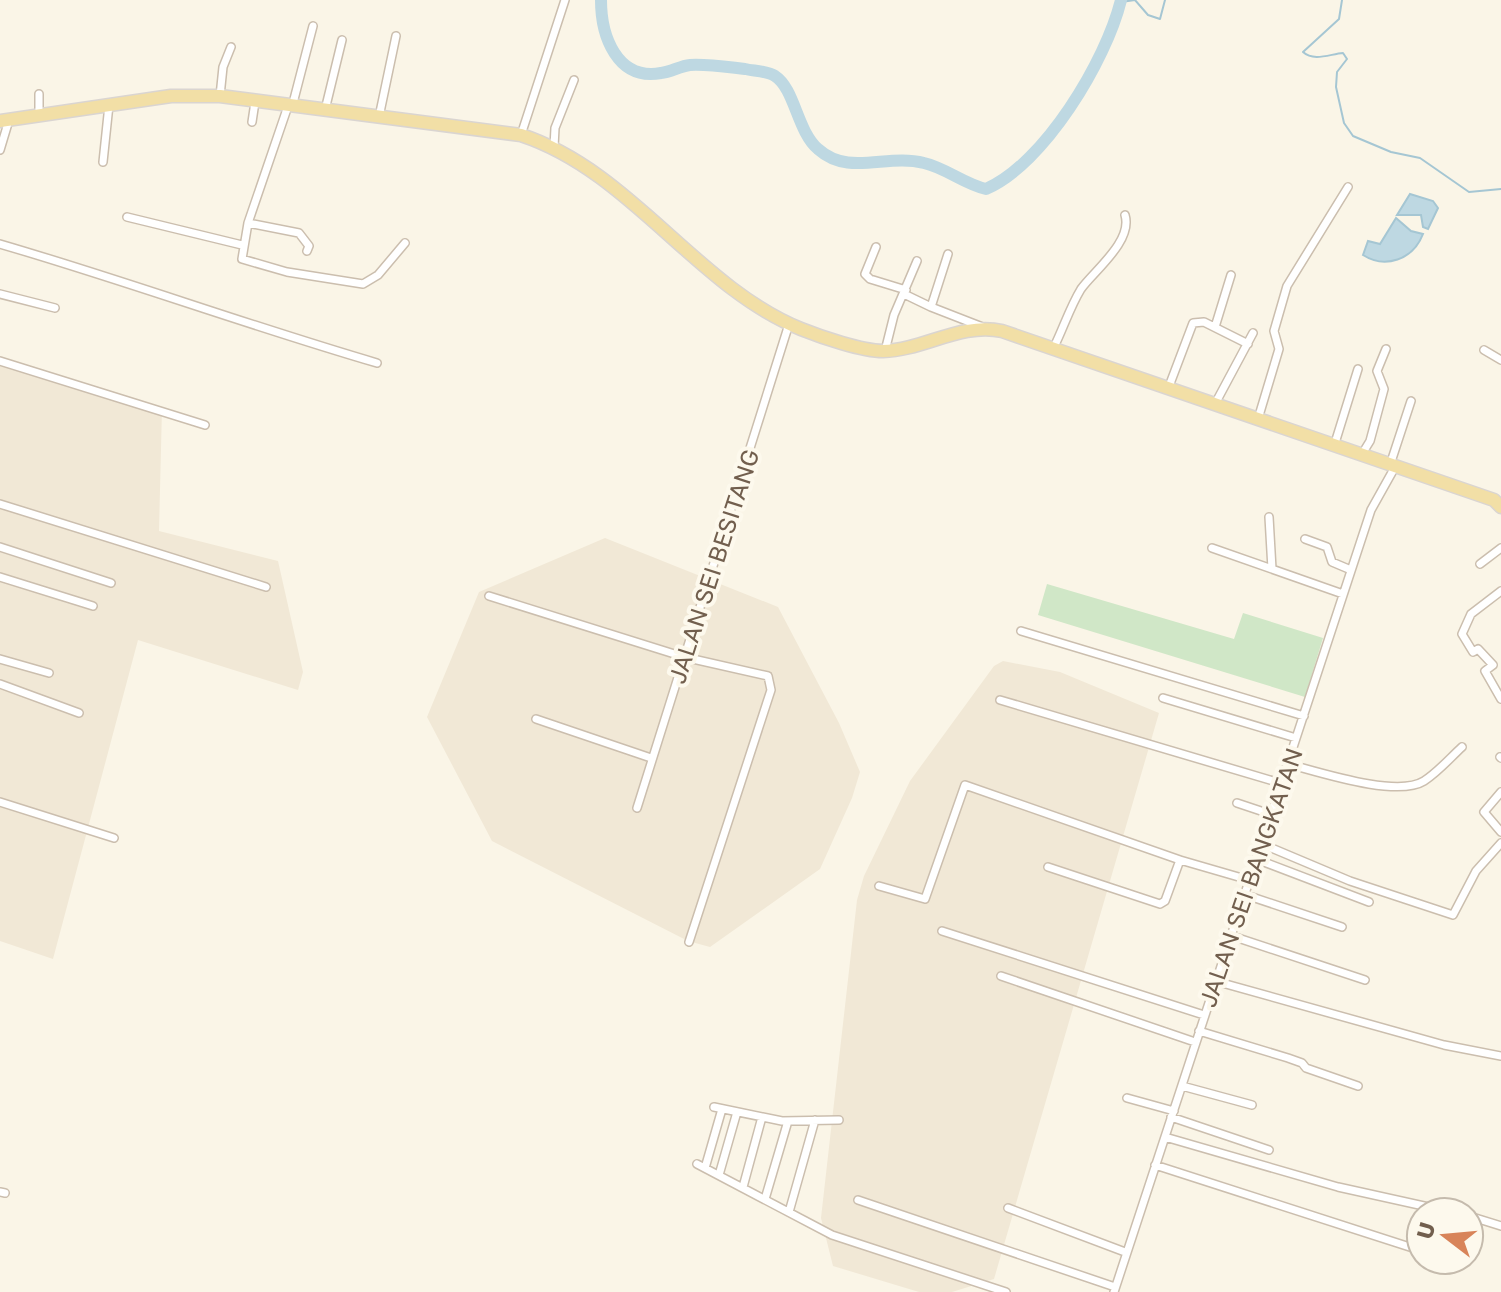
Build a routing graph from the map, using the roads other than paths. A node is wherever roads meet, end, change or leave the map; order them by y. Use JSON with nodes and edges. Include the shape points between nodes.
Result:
{"nodes":[{"id":1,"x":565,"y":0,"type":"edge"},
{"id":2,"x":313,"y":26,"type":"dead end"},
{"id":3,"x":396,"y":36,"type":"dead end"},
{"id":4,"x":342,"y":40,"type":"dead end"},
{"id":5,"x":231,"y":47,"type":"dead end"},
{"id":6,"x":574,"y":80,"type":"dead end"},
{"id":7,"x":39,"y":94,"type":"dead end"},
{"id":8,"x":220,"y":96,"type":"junction"},
{"id":9,"x":255,"y":102,"type":"junction"},
{"id":10,"x":109,"y":105,"type":"junction"},
{"id":11,"x":290,"y":107,"type":"junction"},
{"id":12,"x":325,"y":110,"type":"junction"},
{"id":13,"x":39,"y":116,"type":"junction"},
{"id":14,"x":379,"y":117,"type":"junction"},
{"id":15,"x":4,"y":120,"type":"edge"},
{"id":16,"x":252,"y":122,"type":"dead end"},
{"id":17,"x":521,"y":135,"type":"junction"},
{"id":18,"x":554,"y":147,"type":"junction"},
{"id":19,"x":0,"y":150,"type":"edge"},
{"id":20,"x":103,"y":162,"type":"dead end"},
{"id":21,"x":1348,"y":187,"type":"dead end"},
{"id":22,"x":1125,"y":215,"type":"dead end"},
{"id":23,"x":127,"y":217,"type":"dead end"},
{"id":24,"x":248,"y":223,"type":"junction"},
{"id":25,"x":405,"y":243,"type":"dead end"},
{"id":26,"x":0,"y":244,"type":"edge"},
{"id":27,"x":242,"y":245,"type":"junction"},
{"id":28,"x":876,"y":247,"type":"dead end"},
{"id":29,"x":307,"y":251,"type":"dead end"},
{"id":30,"x":948,"y":254,"type":"dead end"},
{"id":31,"x":917,"y":261,"type":"dead end"},
{"id":32,"x":1231,"y":275,"type":"dead end"},
{"id":33,"x":905,"y":292,"type":"junction"},
{"id":34,"x":0,"y":294,"type":"edge"},
{"id":35,"x":931,"y":307,"type":"junction"},
{"id":36,"x":55,"y":308,"type":"dead end"},
{"id":37,"x":789,"y":324,"type":"junction"},
{"id":38,"x":1215,"y":327,"type":"junction"},
{"id":39,"x":986,"y":328,"type":"junction"},
{"id":40,"x":1253,"y":333,"type":"dead end"},
{"id":41,"x":1248,"y":344,"type":"junction"},
{"id":42,"x":1054,"y":347,"type":"junction"},
{"id":43,"x":1386,"y":349,"type":"dead end"},
{"id":44,"x":1484,"y":350,"type":"dead end"},
{"id":45,"x":885,"y":351,"type":"junction"},
{"id":46,"x":1501,"y":360,"type":"edge"},
{"id":47,"x":0,"y":361,"type":"edge"},
{"id":48,"x":377,"y":363,"type":"dead end"},
{"id":49,"x":1358,"y":369,"type":"dead end"},
{"id":50,"x":1168,"y":389,"type":"junction"},
{"id":51,"x":1411,"y":401,"type":"dead end"},
{"id":52,"x":1215,"y":404,"type":"junction"},
{"id":53,"x":1258,"y":419,"type":"junction"},
{"id":54,"x":205,"y":425,"type":"dead end"},
{"id":55,"x":1335,"y":443,"type":"junction"},
{"id":56,"x":1362,"y":454,"type":"junction"},
{"id":57,"x":1393,"y":466,"type":"junction"},
{"id":58,"x":0,"y":504,"type":"edge"},
{"id":59,"x":1501,"y":507,"type":"edge"},
{"id":60,"x":1269,"y":517,"type":"dead end"},
{"id":61,"x":1305,"y":539,"type":"dead end"},
{"id":62,"x":0,"y":547,"type":"edge"},
{"id":63,"x":1212,"y":548,"type":"dead end"},
{"id":64,"x":1501,"y":548,"type":"edge"},
{"id":65,"x":1480,"y":564,"type":"dead end"},
{"id":66,"x":1272,"y":569,"type":"junction"},
{"id":67,"x":1351,"y":570,"type":"junction"},
{"id":68,"x":0,"y":577,"type":"edge"},
{"id":69,"x":111,"y":583,"type":"dead end"},
{"id":70,"x":266,"y":587,"type":"dead end"},
{"id":71,"x":1501,"y":591,"type":"edge"},
{"id":72,"x":1343,"y":594,"type":"junction"},
{"id":73,"x":489,"y":596,"type":"dead end"},
{"id":74,"x":93,"y":606,"type":"dead end"},
{"id":75,"x":1021,"y":631,"type":"dead end"},
{"id":76,"x":684,"y":657,"type":"junction"},
{"id":77,"x":0,"y":659,"type":"edge"},
{"id":78,"x":49,"y":673,"type":"dead end"},
{"id":79,"x":0,"y":684,"type":"edge"},
{"id":80,"x":1163,"y":698,"type":"dead end"},
{"id":81,"x":1501,"y":699,"type":"edge"},
{"id":82,"x":1000,"y":700,"type":"dead end"},
{"id":83,"x":79,"y":713,"type":"dead end"},
{"id":84,"x":1304,"y":716,"type":"junction"},
{"id":85,"x":536,"y":719,"type":"dead end"},
{"id":86,"x":1296,"y":738,"type":"junction"},
{"id":87,"x":1462,"y":747,"type":"dead end"},
{"id":88,"x":651,"y":758,"type":"junction"},
{"id":89,"x":1288,"y":764,"type":"junction"},
{"id":90,"x":1280,"y":783,"type":"junction"},
{"id":91,"x":1501,"y":792,"type":"edge"},
{"id":92,"x":0,"y":802,"type":"edge"},
{"id":93,"x":1237,"y":803,"type":"dead end"},
{"id":94,"x":637,"y":808,"type":"dead end"},
{"id":95,"x":1270,"y":814,"type":"junction"},
{"id":96,"x":1501,"y":832,"type":"edge"},
{"id":97,"x":114,"y":838,"type":"dead end"},
{"id":98,"x":1501,"y":843,"type":"edge"},
{"id":99,"x":1262,"y":844,"type":"junction"},
{"id":100,"x":1256,"y":859,"type":"junction"},
{"id":101,"x":1180,"y":860,"type":"junction"},
{"id":102,"x":1048,"y":867,"type":"dead end"},
{"id":103,"x":1249,"y":880,"type":"junction"},
{"id":104,"x":879,"y":886,"type":"dead end"},
{"id":105,"x":1243,"y":894,"type":"junction"},
{"id":106,"x":1369,"y":902,"type":"dead end"},
{"id":107,"x":1342,"y":927,"type":"dead end"},
{"id":108,"x":942,"y":931,"type":"dead end"},
{"id":109,"x":1229,"y":935,"type":"junction"},
{"id":110,"x":689,"y":942,"type":"dead end"},
{"id":111,"x":1001,"y":976,"type":"dead end"},
{"id":112,"x":1365,"y":980,"type":"dead end"},
{"id":113,"x":1215,"y":981,"type":"junction"},
{"id":114,"x":1204,"y":1015,"type":"junction"},
{"id":115,"x":1199,"y":1031,"type":"junction"},
{"id":116,"x":1195,"y":1042,"type":"junction"},
{"id":117,"x":1501,"y":1056,"type":"edge"},
{"id":118,"x":1182,"y":1086,"type":"junction"},
{"id":119,"x":1358,"y":1086,"type":"dead end"},
{"id":120,"x":1127,"y":1098,"type":"dead end"},
{"id":121,"x":1252,"y":1105,"type":"dead end"},
{"id":122,"x":737,"y":1112,"type":"junction"},
{"id":123,"x":1173,"y":1114,"type":"junction"},
{"id":124,"x":762,"y":1117,"type":"junction"},
{"id":125,"x":815,"y":1120,"type":"junction"},
{"id":126,"x":839,"y":1120,"type":"dead end"},
{"id":127,"x":788,"y":1121,"type":"junction"},
{"id":128,"x":1165,"y":1137,"type":"junction"},
{"id":129,"x":1269,"y":1150,"type":"dead end"},
{"id":130,"x":1155,"y":1165,"type":"junction"},
{"id":131,"x":719,"y":1175,"type":"junction"},
{"id":132,"x":743,"y":1187,"type":"junction"},
{"id":133,"x":765,"y":1199,"type":"junction"},
{"id":134,"x":858,"y":1200,"type":"dead end"},
{"id":135,"x":1405,"y":1202,"type":"edge"},
{"id":136,"x":1008,"y":1208,"type":"dead end"},
{"id":137,"x":789,"y":1212,"type":"junction"},
{"id":138,"x":1405,"y":1245,"type":"edge"},
{"id":139,"x":1125,"y":1252,"type":"junction"},
{"id":140,"x":1115,"y":1290,"type":"edge"},
{"id":141,"x":1006,"y":1292,"type":"edge"}],
"edges":[{"from":1,"to":17,"type":"street"},
{"from":2,"to":11,"type":"street"},
{"from":3,"to":14,"type":"street"},
{"from":4,"to":12,"type":"street"},
{"from":5,"to":8,"type":"street"},
{"from":6,"to":18,"type":"street","via":[[555,128]]},
{"from":7,"to":13,"type":"street"},
{"from":8,"to":9,"type":"main road"},
{"from":8,"to":10,"type":"main road"},
{"from":9,"to":11,"type":"main road"},
{"from":9,"to":16,"type":"street"},
{"from":10,"to":13,"type":"main road"},
{"from":10,"to":20,"type":"street"},
{"from":11,"to":12,"type":"main road"},
{"from":11,"to":24,"type":"street"},
{"from":12,"to":14,"type":"main road"},
{"from":13,"to":15,"type":"main road"},
{"from":14,"to":17,"type":"main road"},
{"from":15,"to":19,"type":"street"},
{"from":17,"to":18,"type":"main road"},
{"from":18,"to":37,"type":"main road","via":[[642,209],[756,305]]},
{"from":21,"to":53,"type":"street","via":[[1287,286],[1274,334],[1279,349]]},
{"from":22,"to":42,"type":"street","via":[[1126,226],[1107,263],[1082,289]]},
{"from":23,"to":27,"type":"street"},
{"from":24,"to":27,"type":"street"},
{"from":24,"to":29,"type":"street","via":[[299,233]]},
{"from":25,"to":27,"type":"street","via":[[378,275],[363,284],[246,261]]},
{"from":26,"to":48,"type":"street"},
{"from":28,"to":33,"type":"street","via":[[865,274]]},
{"from":30,"to":35,"type":"street"},
{"from":31,"to":33,"type":"street"},
{"from":32,"to":38,"type":"street"},
{"from":33,"to":35,"type":"street"},
{"from":33,"to":45,"type":"street"},
{"from":34,"to":36,"type":"street"},
{"from":35,"to":39,"type":"street"},
{"from":37,"to":45,"type":"main road"},
{"from":37,"to":76,"type":"street","name":"JALAN SEI BESITANG"},
{"from":38,"to":41,"type":"street"},
{"from":38,"to":50,"type":"street","via":[[1197,321],[1192,325]]},
{"from":39,"to":42,"type":"main road"},
{"from":39,"to":45,"type":"main road"},
{"from":40,"to":41,"type":"street"},
{"from":41,"to":52,"type":"street"},
{"from":42,"to":50,"type":"main road"},
{"from":43,"to":56,"type":"street","via":[[1377,371],[1384,389]]},
{"from":44,"to":46,"type":"street"},
{"from":47,"to":54,"type":"street"},
{"from":49,"to":55,"type":"street"},
{"from":50,"to":52,"type":"main road"},
{"from":51,"to":57,"type":"street","name":"JALAN SEI BANGKATAN"},
{"from":52,"to":53,"type":"main road"},
{"from":53,"to":55,"type":"main road"},
{"from":55,"to":56,"type":"main road"},
{"from":56,"to":57,"type":"main road"},
{"from":57,"to":59,"type":"main road","via":[[1494,500]]},
{"from":57,"to":67,"type":"street","name":"JALAN SEI BANGKATAN"},
{"from":58,"to":70,"type":"street"},
{"from":60,"to":66,"type":"street"},
{"from":61,"to":67,"type":"street","via":[[1327,547],[1332,562]]},
{"from":62,"to":69,"type":"street"},
{"from":63,"to":66,"type":"street"},
{"from":64,"to":65,"type":"street"},
{"from":66,"to":72,"type":"street"},
{"from":67,"to":72,"type":"street","name":"JALAN SEI BANGKATAN"},
{"from":68,"to":74,"type":"street"},
{"from":71,"to":81,"type":"street","via":[[1471,614],[1462,634],[1467,647],[1484,653],[1493,665],[1485,671]]},
{"from":72,"to":84,"type":"street","name":"JALAN SEI BANGKATAN"},
{"from":73,"to":76,"type":"street"},
{"from":75,"to":84,"type":"street"},
{"from":76,"to":88,"type":"street","name":"JALAN SEI BESITANG"},
{"from":76,"to":110,"type":"street","via":[[766,675],[771,684]]},
{"from":77,"to":78,"type":"street"},
{"from":79,"to":83,"type":"street"},
{"from":80,"to":86,"type":"street"},
{"from":82,"to":90,"type":"street"},
{"from":84,"to":86,"type":"street","name":"JALAN SEI BANGKATAN"},
{"from":85,"to":88,"type":"street"},
{"from":86,"to":89,"type":"street","name":"JALAN SEI BANGKATAN"},
{"from":87,"to":89,"type":"street","via":[[1410,787]]},
{"from":88,"to":94,"type":"street","name":"JALAN SEI BESITANG"},
{"from":89,"to":90,"type":"street","name":"JALAN SEI BANGKATAN"},
{"from":90,"to":95,"type":"street","name":"JALAN SEI BANGKATAN"},
{"from":91,"to":96,"type":"street","via":[[1484,812]]},
{"from":92,"to":97,"type":"street"},
{"from":93,"to":95,"type":"street"},
{"from":95,"to":99,"type":"street","name":"JALAN SEI BANGKATAN"},
{"from":98,"to":99,"type":"street","via":[[1476,871],[1453,915],[1350,881]]},
{"from":99,"to":100,"type":"street","name":"JALAN SEI BANGKATAN"},
{"from":100,"to":103,"type":"street","name":"JALAN SEI BANGKATAN"},
{"from":100,"to":106,"type":"street"},
{"from":101,"to":102,"type":"street","via":[[1160,904]]},
{"from":101,"to":103,"type":"street"},
{"from":101,"to":104,"type":"street","via":[[965,785],[925,899]]},
{"from":103,"to":105,"type":"street","name":"JALAN SEI BANGKATAN"},
{"from":105,"to":107,"type":"street"},
{"from":105,"to":109,"type":"street","name":"JALAN SEI BANGKATAN"},
{"from":108,"to":114,"type":"street"},
{"from":109,"to":112,"type":"street"},
{"from":109,"to":113,"type":"street","name":"JALAN SEI BANGKATAN"},
{"from":111,"to":116,"type":"street"},
{"from":113,"to":114,"type":"street","name":"JALAN SEI BANGKATAN"},
{"from":113,"to":117,"type":"street"},
{"from":114,"to":115,"type":"street","name":"JALAN SEI BANGKATAN"},
{"from":115,"to":116,"type":"street","name":"JALAN SEI BANGKATAN"},
{"from":115,"to":119,"type":"street"},
{"from":116,"to":118,"type":"street","name":"JALAN SEI BANGKATAN"},
{"from":118,"to":121,"type":"street"},
{"from":118,"to":123,"type":"street","name":"JALAN SEI BANGKATAN"},
{"from":120,"to":123,"type":"street"},
{"from":122,"to":124,"type":"street"},
{"from":122,"to":131,"type":"street"},
{"from":122,"to":131,"type":"street","via":[[718,1108],[701,1166]]},
{"from":123,"to":128,"type":"street","name":"JALAN SEI BANGKATAN"},
{"from":123,"to":129,"type":"street"},
{"from":124,"to":127,"type":"street"},
{"from":124,"to":132,"type":"street"},
{"from":125,"to":126,"type":"street"},
{"from":125,"to":127,"type":"street"},
{"from":125,"to":137,"type":"street"},
{"from":127,"to":133,"type":"street"},
{"from":128,"to":130,"type":"street","name":"JALAN SEI BANGKATAN"},
{"from":128,"to":135,"type":"street"},
{"from":130,"to":138,"type":"street"},
{"from":130,"to":139,"type":"street","name":"JALAN SEI BANGKATAN"},
{"from":131,"to":132,"type":"street"},
{"from":132,"to":133,"type":"street"},
{"from":133,"to":137,"type":"street"},
{"from":134,"to":140,"type":"street"},
{"from":136,"to":139,"type":"street"},
{"from":137,"to":141,"type":"street","via":[[832,1235]]},
{"from":139,"to":140,"type":"street","name":"JALAN SEI BANGKATAN"}]}
